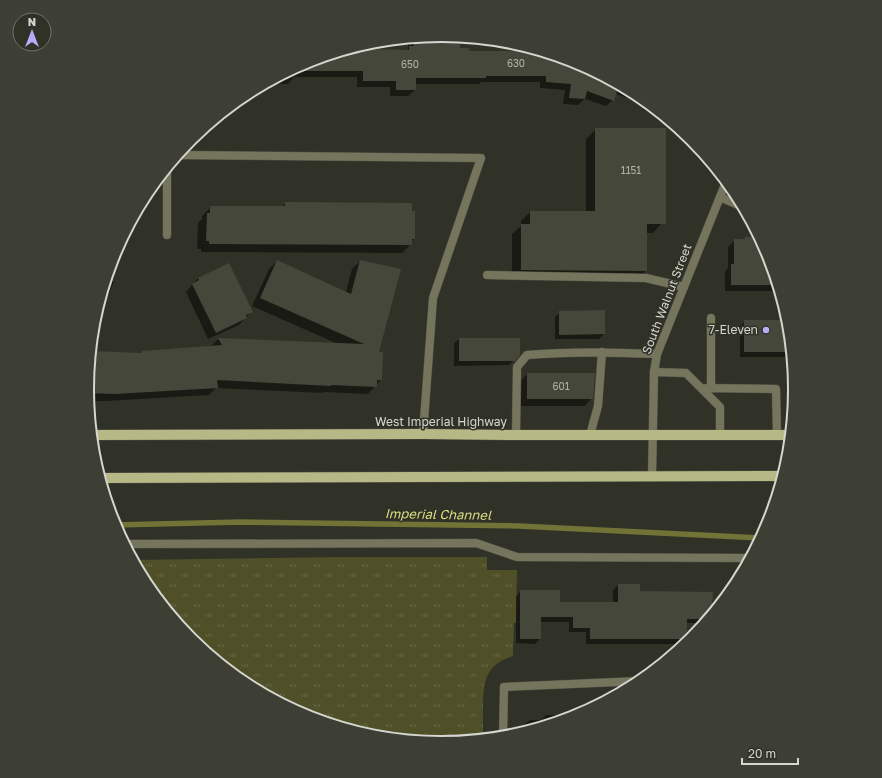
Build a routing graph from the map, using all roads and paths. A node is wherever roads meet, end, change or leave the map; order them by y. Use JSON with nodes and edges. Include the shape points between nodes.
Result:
{"nodes":[{"id":1,"x":185,"y":155,"type":"edge"},
{"id":2,"x":167,"y":177,"type":"edge"},
{"id":3,"x":724,"y":188,"type":"edge"},
{"id":4,"x":720,"y":197,"type":"junction"},
{"id":5,"x":734,"y":203,"type":"edge"},
{"id":6,"x":167,"y":235,"type":"dead end"},
{"id":7,"x":487,"y":275,"type":"dead end"},
{"id":8,"x":684,"y":287,"type":"junction"},
{"id":9,"x":712,"y":318,"type":"dead end"},
{"id":10,"x":602,"y":352,"type":"junction"},
{"id":11,"x":657,"y":354,"type":"junction"},
{"id":12,"x":654,"y":372,"type":"junction"},
{"id":13,"x":701,"y":388,"type":"junction"},
{"id":14,"x":711,"y":388,"type":"junction"},
{"id":15,"x":423,"y":434,"type":"junction"},
{"id":16,"x":97,"y":435,"type":"edge"},
{"id":17,"x":516,"y":435,"type":"junction"},
{"id":18,"x":590,"y":435,"type":"junction"},
{"id":19,"x":652,"y":435,"type":"junction"},
{"id":20,"x":720,"y":435,"type":"junction"},
{"id":21,"x":777,"y":435,"type":"junction"},
{"id":22,"x":785,"y":435,"type":"edge"},
{"id":23,"x":777,"y":476,"type":"edge"},
{"id":24,"x":652,"y":477,"type":"junction"},
{"id":25,"x":106,"y":478,"type":"edge"},
{"id":26,"x":131,"y":544,"type":"edge"},
{"id":27,"x":744,"y":558,"type":"edge"},
{"id":28,"x":625,"y":683,"type":"edge"},
{"id":29,"x":503,"y":730,"type":"edge"}],
"edges":[{"from":1,"to":15,"type":"street","via":[[481,158],[433,298]]},
{"from":2,"to":6,"type":"street"},
{"from":3,"to":4,"type":"street","name":"South Walnut Street"},
{"from":4,"to":5,"type":"street"},
{"from":4,"to":8,"type":"street","name":"South Walnut Street"},
{"from":7,"to":8,"type":"street","via":[[646,278]]},
{"from":8,"to":11,"type":"street","name":"South Walnut Street"},
{"from":9,"to":14,"type":"street"},
{"from":10,"to":11,"type":"street"},
{"from":10,"to":17,"type":"street","via":[[527,355],[517,367]]},
{"from":10,"to":18,"type":"street","via":[[598,406]]},
{"from":11,"to":12,"type":"street","name":"South Walnut Street"},
{"from":12,"to":13,"type":"street","via":[[686,373]]},
{"from":12,"to":19,"type":"street","name":"South Walnut Street"},
{"from":13,"to":14,"type":"street"},
{"from":13,"to":20,"type":"street","via":[[720,407]]},
{"from":14,"to":21,"type":"street","via":[[776,388]]},
{"from":15,"to":16,"type":"main road","name":"West Imperial Highway"},
{"from":15,"to":17,"type":"main road","name":"West Imperial Highway"},
{"from":17,"to":18,"type":"main road","name":"West Imperial Highway"},
{"from":18,"to":19,"type":"main road","name":"West Imperial Highway"},
{"from":19,"to":20,"type":"main road","name":"West Imperial Highway"},
{"from":19,"to":24,"type":"street","name":"South Walnut Street"},
{"from":20,"to":21,"type":"main road","name":"West Imperial Highway"},
{"from":21,"to":22,"type":"main road","name":"West Imperial Highway"},
{"from":23,"to":24,"type":"main road"},
{"from":24,"to":25,"type":"main road"},
{"from":26,"to":27,"type":"street","via":[[476,543],[517,557]]},
{"from":28,"to":29,"type":"street","via":[[504,687]]}]}
